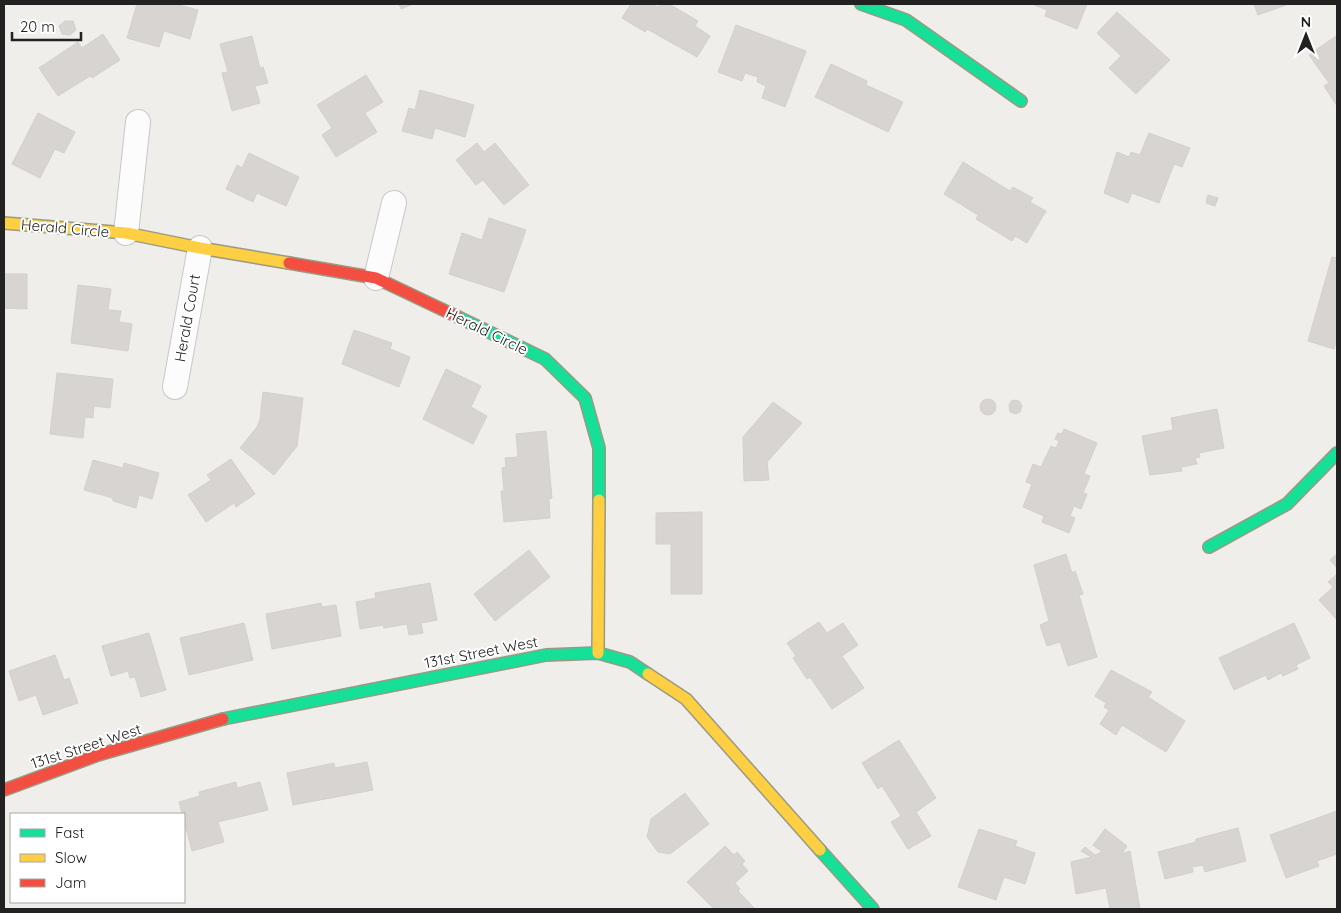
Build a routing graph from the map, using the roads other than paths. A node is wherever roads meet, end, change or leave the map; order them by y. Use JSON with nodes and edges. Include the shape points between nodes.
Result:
{"nodes":[{"id":1,"x":861,"y":4,"type":"edge"},
{"id":2,"x":1021,"y":101,"type":"dead end"},
{"id":3,"x":138,"y":122,"type":"dead end"},
{"id":4,"x":394,"y":204,"type":"dead end"},
{"id":5,"x":4,"y":223,"type":"edge"},
{"id":6,"x":126,"y":233,"type":"junction"},
{"id":7,"x":200,"y":248,"type":"junction"},
{"id":8,"x":376,"y":278,"type":"junction"},
{"id":9,"x":175,"y":388,"type":"dead end"},
{"id":10,"x":1337,"y":453,"type":"edge"},
{"id":11,"x":1209,"y":547,"type":"dead end"},
{"id":12,"x":598,"y":653,"type":"junction"},
{"id":13,"x":4,"y":790,"type":"edge"},
{"id":14,"x":873,"y":909,"type":"edge"}],
"edges":[{"from":1,"to":2,"type":"street","via":[[906,20]]},
{"from":3,"to":6,"type":"street","name":"Herald Circle"},
{"from":4,"to":8,"type":"street"},
{"from":5,"to":6,"type":"street","name":"Herald Circle"},
{"from":6,"to":7,"type":"street","name":"Herald Circle"},
{"from":7,"to":8,"type":"street","name":"Herald Circle"},
{"from":7,"to":9,"type":"street","name":"Herald Court"},
{"from":8,"to":12,"type":"street","name":"Herald Circle","via":[[545,359],[585,398],[599,448]]},
{"from":10,"to":11,"type":"street","via":[[1288,504]]},
{"from":12,"to":13,"type":"street","name":"131st Street West","via":[[546,655],[233,716],[98,755]]},
{"from":12,"to":14,"type":"street","name":"131st Street West","via":[[630,662],[686,699]]}]}
